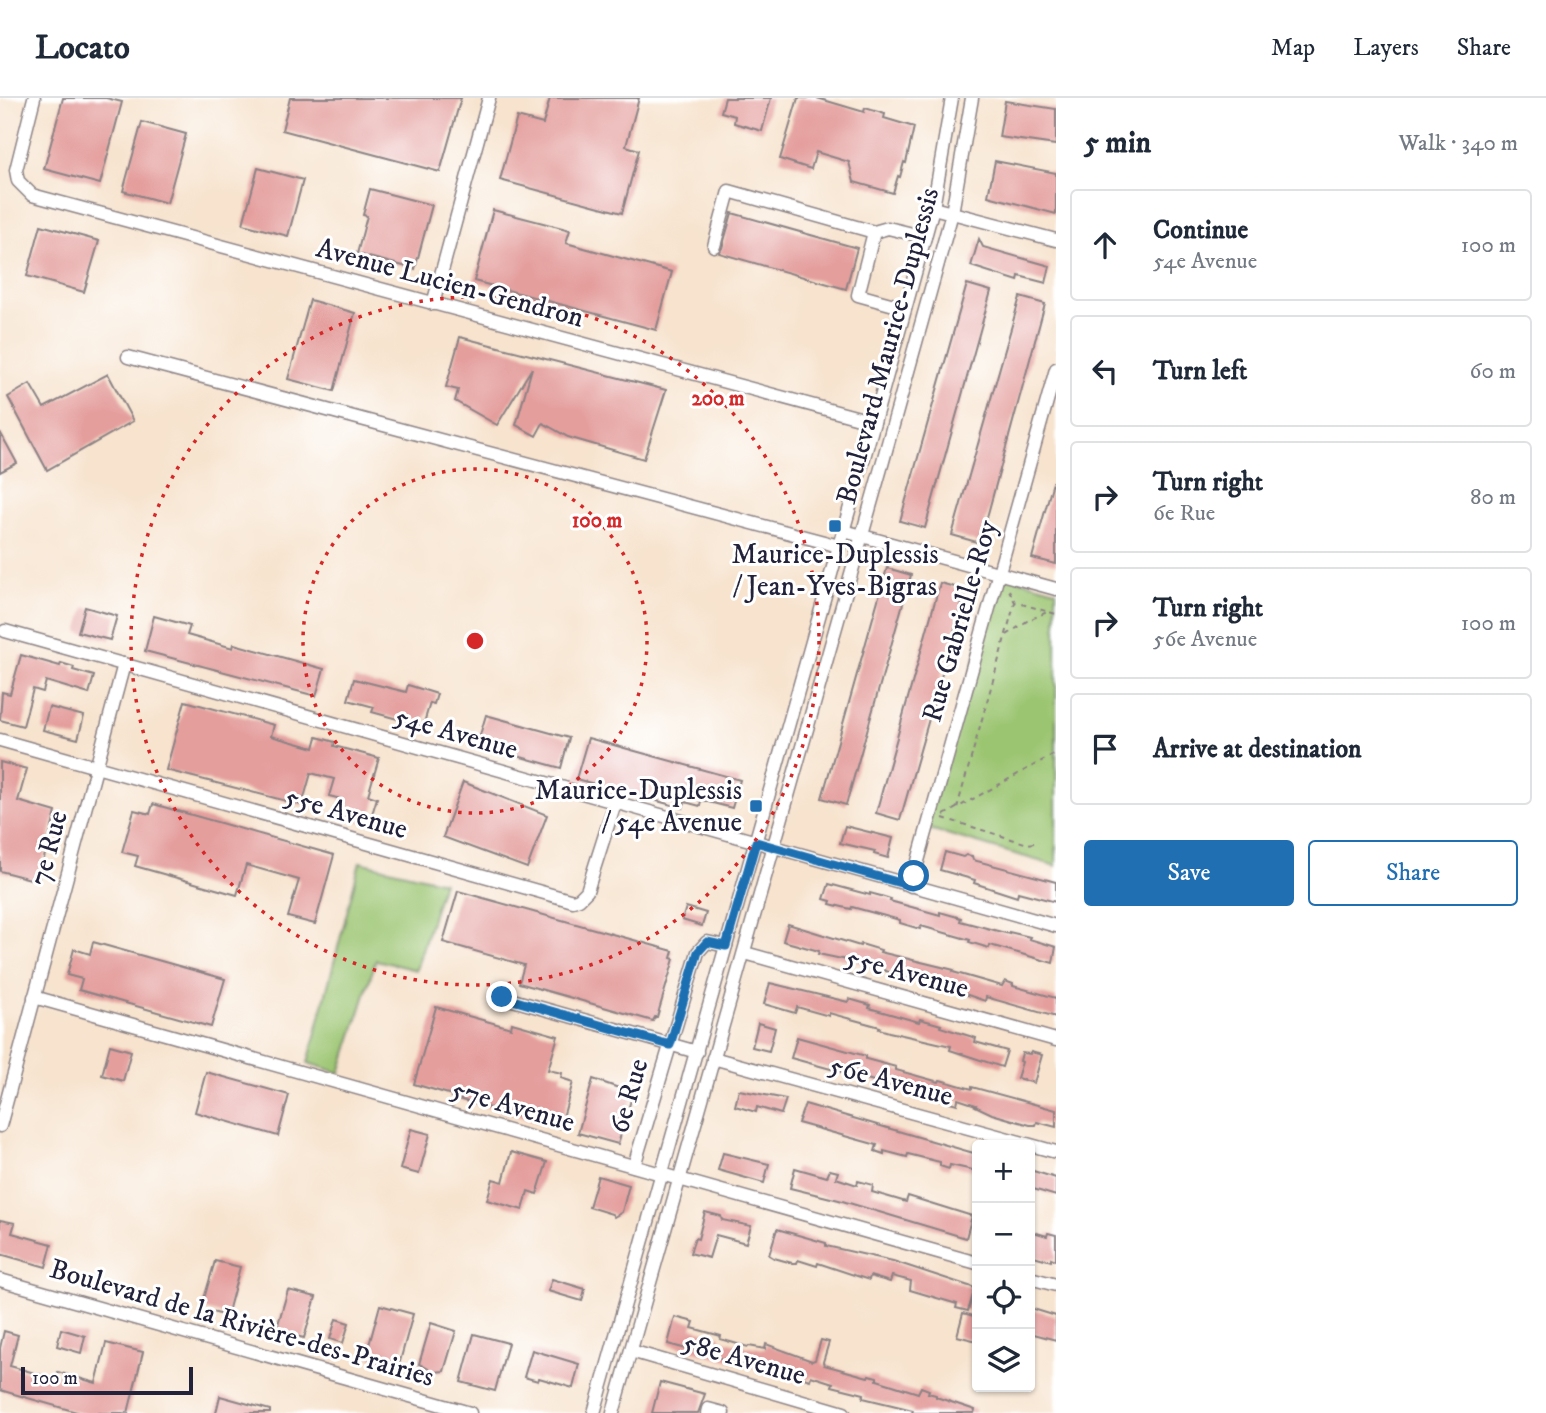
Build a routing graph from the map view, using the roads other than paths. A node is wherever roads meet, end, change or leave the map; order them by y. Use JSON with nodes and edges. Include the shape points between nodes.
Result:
{"nodes":[{"id":1,"x":34,"y":98,"type":"edge"},
{"id":2,"x":489,"y":98,"type":"edge"},
{"id":3,"x":952,"y":98,"type":"edge"},
{"id":4,"x":972,"y":98,"type":"edge"},
{"id":5,"x":933,"y":208,"type":"junction"},
{"id":6,"x":952,"y":213,"type":"junction"},
{"id":7,"x":874,"y":232,"type":"junction"},
{"id":8,"x":925,"y":237,"type":"junction"},
{"id":9,"x":1056,"y":240,"type":"edge"},
{"id":10,"x":714,"y":246,"type":"dead end"},
{"id":11,"x":433,"y":304,"type":"junction"},
{"id":12,"x":905,"y":308,"type":"junction"},
{"id":13,"x":128,"y":357,"type":"dead end"},
{"id":14,"x":1056,"y":369,"type":"edge"},
{"id":15,"x":874,"y":422,"type":"junction"},
{"id":16,"x":844,"y":531,"type":"junction"},
{"id":17,"x":862,"y":536,"type":"junction"},
{"id":18,"x":839,"y":547,"type":"junction"},
{"id":19,"x":999,"y":574,"type":"junction"},
{"id":20,"x":1056,"y":589,"type":"edge"},
{"id":21,"x":5,"y":631,"type":"dead end"},
{"id":22,"x":124,"y":664,"type":"junction"},
{"id":23,"x":0,"y":740,"type":"edge"},
{"id":24,"x":96,"y":768,"type":"junction"},
{"id":25,"x":615,"y":803,"type":"junction"},
{"id":26,"x":756,"y":842,"type":"junction"},
{"id":27,"x":774,"y":848,"type":"junction"},
{"id":28,"x":911,"y":886,"type":"junction"},
{"id":29,"x":1056,"y":926,"type":"edge"},
{"id":30,"x":726,"y":946,"type":"junction"},
{"id":31,"x":745,"y":953,"type":"junction"},
{"id":32,"x":34,"y":997,"type":"junction"},
{"id":33,"x":502,"y":997,"type":"dead end"},
{"id":34,"x":1056,"y":1040,"type":"edge"},
{"id":35,"x":670,"y":1045,"type":"junction"},
{"id":36,"x":697,"y":1052,"type":"junction"},
{"id":37,"x":713,"y":1058,"type":"junction"},
{"id":38,"x":0,"y":1126,"type":"edge"},
{"id":39,"x":1056,"y":1152,"type":"edge"},
{"id":40,"x":634,"y":1166,"type":"junction"},
{"id":41,"x":661,"y":1174,"type":"junction"},
{"id":42,"x":679,"y":1178,"type":"junction"},
{"id":43,"x":972,"y":1262,"type":"edge"},
{"id":44,"x":1035,"y":1279,"type":"edge"},
{"id":45,"x":0,"y":1280,"type":"edge"},
{"id":46,"x":1056,"y":1285,"type":"edge"},
{"id":47,"x":631,"y":1351,"type":"junction"},
{"id":48,"x":470,"y":1413,"type":"edge"},
{"id":49,"x":594,"y":1413,"type":"edge"},
{"id":50,"x":613,"y":1413,"type":"edge"},
{"id":51,"x":707,"y":1413,"type":"edge"},
{"id":52,"x":723,"y":1413,"type":"edge"},
{"id":53,"x":844,"y":1413,"type":"edge"}],
"edges":[{"from":1,"to":11,"type":"street","name":"Avenue Lucien-Gendron","via":[[16,170],[18,181],[33,195]]},
{"from":2,"to":11,"type":"street"},
{"from":3,"to":5,"type":"street","name":"Boulevard Maurice-Duplessis"},
{"from":4,"to":6,"type":"street","name":"Boulevard Maurice-Duplessis"},
{"from":5,"to":6,"type":"street"},
{"from":5,"to":8,"type":"street","name":"Boulevard Maurice-Duplessis"},
{"from":6,"to":9,"type":"street"},
{"from":6,"to":17,"type":"street","name":"Boulevard Maurice-Duplessis"},
{"from":7,"to":8,"type":"street","via":[[888,228]]},
{"from":7,"to":10,"type":"street","via":[[729,191]]},
{"from":7,"to":12,"type":"street","via":[[858,295]]},
{"from":8,"to":12,"type":"street","name":"Boulevard Maurice-Duplessis"},
{"from":11,"to":15,"type":"street","name":"Avenue Lucien-Gendron"},
{"from":12,"to":15,"type":"street","name":"Boulevard Maurice-Duplessis"},
{"from":13,"to":18,"type":"street"},
{"from":14,"to":19,"type":"street","name":"Rue Gabrielle-Roy"},
{"from":15,"to":16,"type":"street","name":"Boulevard Maurice-Duplessis"},
{"from":16,"to":17,"type":"street"},
{"from":16,"to":18,"type":"street","name":"Boulevard Maurice-Duplessis"},
{"from":17,"to":19,"type":"street"},
{"from":17,"to":27,"type":"street","name":"Boulevard Maurice-Duplessis"},
{"from":18,"to":26,"type":"street","name":"Boulevard Maurice-Duplessis"},
{"from":19,"to":20,"type":"street"},
{"from":19,"to":28,"type":"street","name":"Rue Gabrielle-Roy"},
{"from":21,"to":22,"type":"street","name":"54e Avenue"},
{"from":22,"to":24,"type":"street","name":"7e Rue"},
{"from":22,"to":25,"type":"street","name":"54e Avenue"},
{"from":23,"to":24,"type":"street","name":"55e Avenue"},
{"from":24,"to":25,"type":"street","name":"55e Avenue","via":[[573,901],[587,891]]},
{"from":24,"to":32,"type":"street","name":"7e Rue"},
{"from":25,"to":26,"type":"street","name":"54e Avenue"},
{"from":26,"to":27,"type":"street","name":"54e Avenue"},
{"from":26,"to":30,"type":"street","name":"Boulevard Maurice-Duplessis"},
{"from":27,"to":28,"type":"street","name":"54e Avenue"},
{"from":27,"to":31,"type":"street","name":"Boulevard Maurice-Duplessis"},
{"from":28,"to":29,"type":"street","name":"54e Avenue"},
{"from":30,"to":35,"type":"street","name":"6e Rue","via":[[707,942],[698,952]]},
{"from":30,"to":36,"type":"street","name":"Boulevard Maurice-Duplessis"},
{"from":31,"to":34,"type":"street","name":"55e Avenue"},
{"from":31,"to":37,"type":"street","name":"Boulevard Maurice-Duplessis"},
{"from":32,"to":38,"type":"street","name":"7e Rue"},
{"from":32,"to":40,"type":"street","name":"57e Avenue"},
{"from":33,"to":35,"type":"street"},
{"from":35,"to":36,"type":"street"},
{"from":35,"to":40,"type":"street","name":"6e Rue"},
{"from":36,"to":41,"type":"street","name":"Boulevard Maurice-Duplessis"},
{"from":37,"to":39,"type":"street","name":"56e Avenue"},
{"from":37,"to":42,"type":"street","name":"Boulevard Maurice-Duplessis"},
{"from":40,"to":41,"type":"street","name":"57e Avenue"},
{"from":41,"to":42,"type":"street","name":"57e Avenue"},
{"from":41,"to":49,"type":"street","name":"Boulevard Maurice-Duplessis"},
{"from":42,"to":43,"type":"street","name":"57e Avenue"},
{"from":42,"to":47,"type":"street","name":"Boulevard Maurice-Duplessis"},
{"from":44,"to":46,"type":"street"},
{"from":45,"to":48,"type":"street","name":"Boulevard de la Rivière-des-Prairies"},
{"from":47,"to":50,"type":"street","name":"Boulevard Maurice-Duplessis"},
{"from":47,"to":53,"type":"street","name":"58e Avenue"},
{"from":51,"to":52,"type":"street","via":[[708,1409]]}]}
